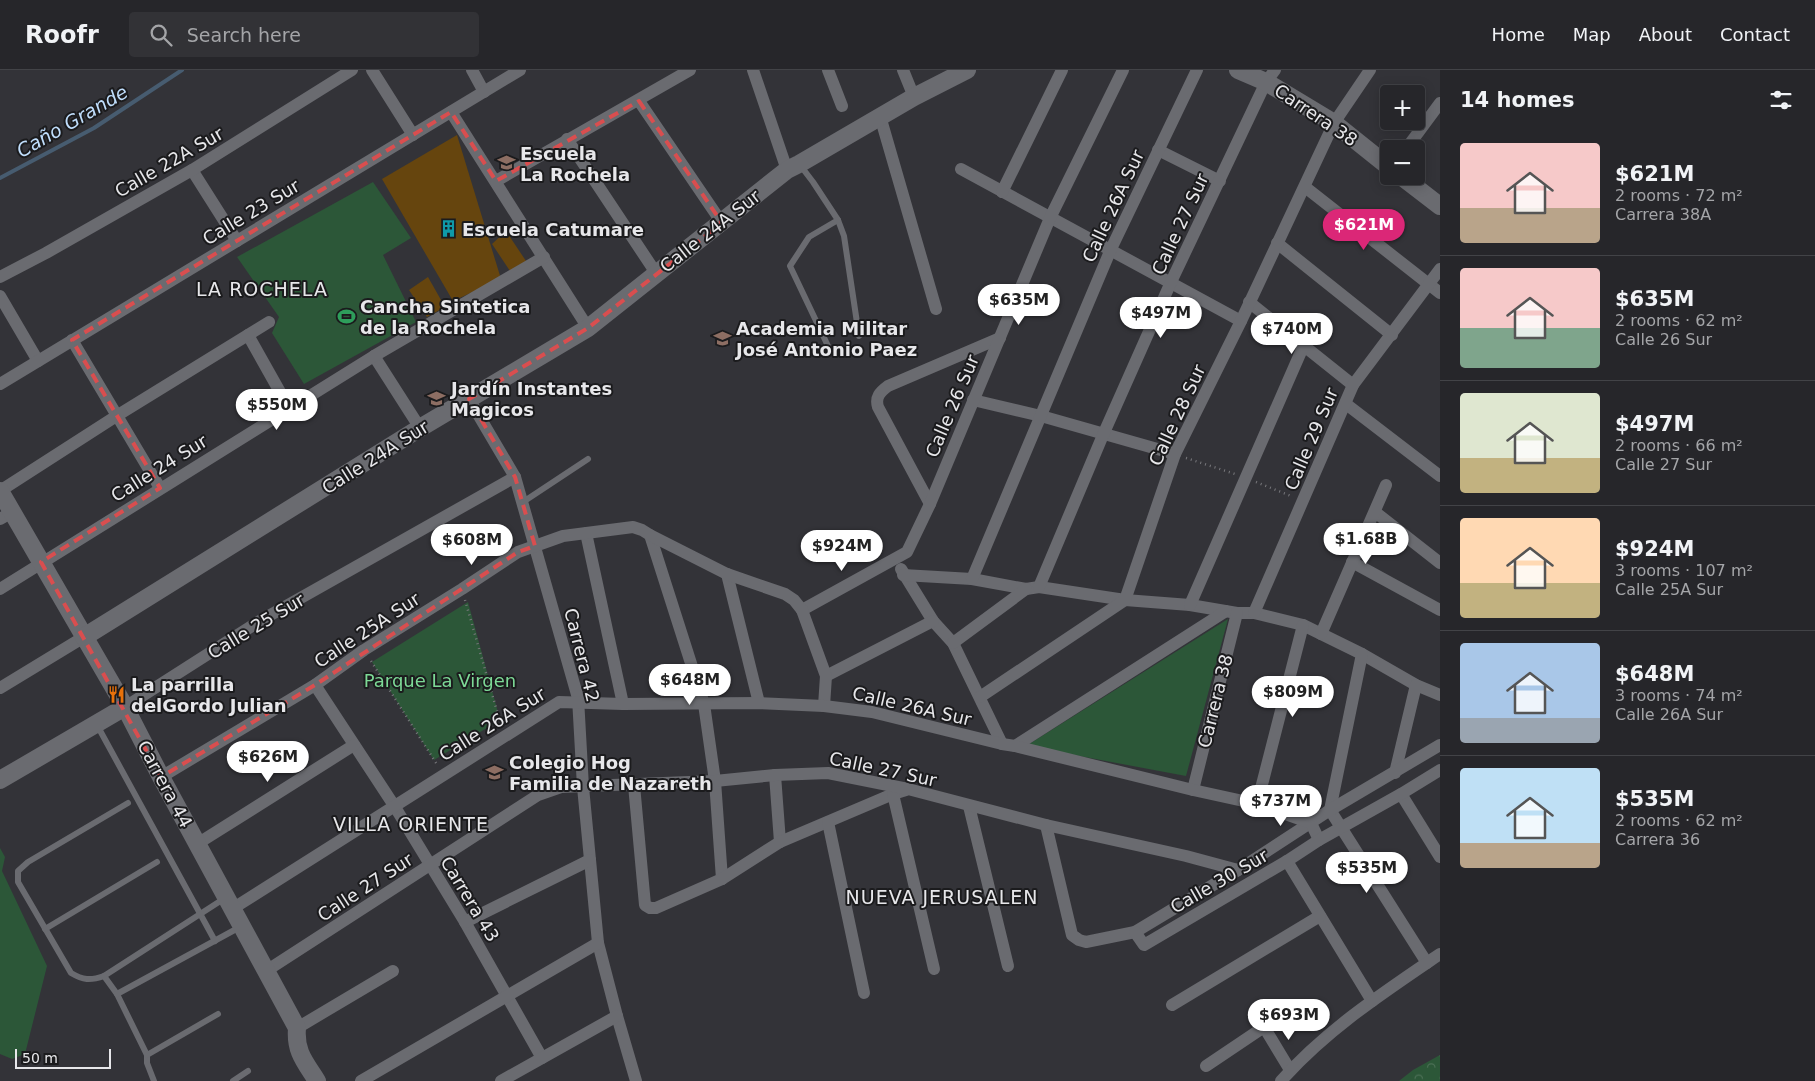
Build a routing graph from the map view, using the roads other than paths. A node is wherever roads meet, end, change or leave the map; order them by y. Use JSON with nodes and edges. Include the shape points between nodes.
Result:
{"nodes":[{"id":1,"x":352,"y":70,"type":"edge"},
{"id":2,"x":372,"y":70,"type":"edge"},
{"id":3,"x":472,"y":70,"type":"edge"},
{"id":4,"x":520,"y":70,"type":"edge"},
{"id":5,"x":690,"y":70,"type":"edge"},
{"id":6,"x":753,"y":70,"type":"edge"},
{"id":7,"x":828,"y":70,"type":"edge"},
{"id":8,"x":903,"y":70,"type":"edge"},
{"id":9,"x":967,"y":70,"type":"edge"},
{"id":10,"x":1062,"y":70,"type":"edge"},
{"id":11,"x":1123,"y":70,"type":"edge"},
{"id":12,"x":1197,"y":70,"type":"edge"},
{"id":13,"x":1238,"y":70,"type":"edge"},
{"id":14,"x":1370,"y":70,"type":"edge"},
{"id":15,"x":673,"y":74,"type":"edge"},
{"id":16,"x":1270,"y":76,"type":"edge"},
{"id":17,"x":484,"y":92,"type":"junction"},
{"id":18,"x":914,"y":97,"type":"junction"},
{"id":19,"x":639,"y":101,"type":"junction"},
{"id":20,"x":1440,"y":103,"type":"edge"},
{"id":21,"x":842,"y":106,"type":"dead end"},
{"id":22,"x":451,"y":112,"type":"junction"},
{"id":23,"x":880,"y":116,"type":"junction"},
{"id":24,"x":1334,"y":123,"type":"junction"},
{"id":25,"x":413,"y":135,"type":"junction"},
{"id":26,"x":567,"y":140,"type":"junction"},
{"id":27,"x":1413,"y":140,"type":"edge"},
{"id":28,"x":1158,"y":150,"type":"junction"},
{"id":29,"x":1380,"y":160,"type":"edge"},
{"id":30,"x":793,"y":167,"type":"junction"},
{"id":31,"x":961,"y":169,"type":"dead end"},
{"id":32,"x":192,"y":170,"type":"junction"},
{"id":33,"x":496,"y":181,"type":"junction"},
{"id":34,"x":1220,"y":181,"type":"junction"},
{"id":35,"x":1413,"y":185,"type":"edge"},
{"id":36,"x":1304,"y":187,"type":"junction"},
{"id":37,"x":1002,"y":192,"type":"junction"},
{"id":38,"x":1440,"y":206,"type":"edge"},
{"id":39,"x":1050,"y":218,"type":"junction"},
{"id":40,"x":838,"y":220,"type":"junction"},
{"id":41,"x":722,"y":223,"type":"junction"},
{"id":42,"x":237,"y":241,"type":"junction"},
{"id":43,"x":1278,"y":243,"type":"junction"},
{"id":44,"x":1112,"y":250,"type":"junction"},
{"id":45,"x":544,"y":257,"type":"junction"},
{"id":46,"x":1440,"y":269,"type":"edge"},
{"id":47,"x":656,"y":273,"type":"junction"},
{"id":48,"x":0,"y":277,"type":"edge"},
{"id":49,"x":1171,"y":282,"type":"junction"},
{"id":50,"x":1429,"y":285,"type":"junction"},
{"id":51,"x":1440,"y":294,"type":"edge"},
{"id":52,"x":0,"y":296,"type":"edge"},
{"id":53,"x":1248,"y":302,"type":"junction"},
{"id":54,"x":936,"y":309,"type":"dead end"},
{"id":55,"x":1241,"y":321,"type":"junction"},
{"id":56,"x":268,"y":322,"type":"dead end"},
{"id":57,"x":588,"y":328,"type":"junction"},
{"id":58,"x":248,"y":335,"type":"junction"},
{"id":59,"x":1392,"y":335,"type":"junction"},
{"id":60,"x":859,"y":336,"type":"dead end"},
{"id":61,"x":1000,"y":338,"type":"junction"},
{"id":62,"x":72,"y":340,"type":"junction"},
{"id":63,"x":828,"y":346,"type":"dead end"},
{"id":64,"x":1303,"y":347,"type":"junction"},
{"id":65,"x":374,"y":356,"type":"junction"},
{"id":66,"x":38,"y":361,"type":"junction"},
{"id":67,"x":0,"y":384,"type":"edge"},
{"id":68,"x":1353,"y":386,"type":"junction"},
{"id":69,"x":469,"y":399,"type":"junction"},
{"id":70,"x":973,"y":400,"type":"junction"},
{"id":71,"x":1346,"y":404,"type":"junction"},
{"id":72,"x":289,"y":408,"type":"junction"},
{"id":73,"x":118,"y":415,"type":"junction"},
{"id":74,"x":1041,"y":416,"type":"junction"},
{"id":75,"x":420,"y":428,"type":"junction"},
{"id":76,"x":1103,"y":435,"type":"junction"},
{"id":77,"x":1175,"y":454,"type":"junction"},
{"id":78,"x":588,"y":459,"type":"dead end"},
{"id":79,"x":1440,"y":476,"type":"edge"},
{"id":80,"x":515,"y":477,"type":"junction"},
{"id":81,"x":1386,"y":485,"type":"dead end"},
{"id":82,"x":160,"y":488,"type":"junction"},
{"id":83,"x":0,"y":491,"type":"edge"},
{"id":84,"x":523,"y":502,"type":"junction"},
{"id":85,"x":930,"y":504,"type":"junction"},
{"id":86,"x":1375,"y":512,"type":"junction"},
{"id":87,"x":6,"y":515,"type":"edge"},
{"id":88,"x":586,"y":533,"type":"junction"},
{"id":89,"x":650,"y":536,"type":"junction"},
{"id":90,"x":535,"y":546,"type":"junction"},
{"id":91,"x":895,"y":558,"type":"junction"},
{"id":92,"x":41,"y":562,"type":"junction"},
{"id":93,"x":1352,"y":562,"type":"junction"},
{"id":94,"x":1440,"y":563,"type":"edge"},
{"id":95,"x":727,"y":574,"type":"junction"},
{"id":96,"x":903,"y":575,"type":"junction"},
{"id":97,"x":972,"y":579,"type":"junction"},
{"id":98,"x":0,"y":588,"type":"edge"},
{"id":99,"x":1039,"y":588,"type":"junction"},
{"id":100,"x":1026,"y":589,"type":"junction"},
{"id":101,"x":1125,"y":600,"type":"junction"},
{"id":102,"x":1190,"y":605,"type":"junction"},
{"id":103,"x":802,"y":610,"type":"junction"},
{"id":104,"x":1440,"y":610,"type":"edge"},
{"id":105,"x":1232,"y":612,"type":"junction"},
{"id":106,"x":1254,"y":613,"type":"junction"},
{"id":107,"x":933,"y":621,"type":"junction"},
{"id":108,"x":1303,"y":625,"type":"junction"},
{"id":109,"x":1321,"y":634,"type":"junction"},
{"id":110,"x":84,"y":637,"type":"junction"},
{"id":111,"x":953,"y":642,"type":"junction"},
{"id":112,"x":1362,"y":654,"type":"junction"},
{"id":113,"x":826,"y":676,"type":"junction"},
{"id":114,"x":315,"y":684,"type":"junction"},
{"id":115,"x":1416,"y":685,"type":"junction"},
{"id":116,"x":0,"y":688,"type":"edge"},
{"id":117,"x":1440,"y":695,"type":"edge"},
{"id":118,"x":980,"y":697,"type":"junction"},
{"id":119,"x":578,"y":702,"type":"junction"},
{"id":120,"x":759,"y":703,"type":"junction"},
{"id":121,"x":623,"y":704,"type":"junction"},
{"id":122,"x":704,"y":704,"type":"junction"},
{"id":123,"x":824,"y":706,"type":"junction"},
{"id":124,"x":125,"y":707,"type":"junction"},
{"id":125,"x":96,"y":724,"type":"junction"},
{"id":126,"x":354,"y":745,"type":"junction"},
{"id":127,"x":1008,"y":745,"type":"junction"},
{"id":128,"x":1440,"y":745,"type":"edge"},
{"id":129,"x":1440,"y":770,"type":"edge"},
{"id":130,"x":1395,"y":772,"type":"junction"},
{"id":131,"x":775,"y":775,"type":"junction"},
{"id":132,"x":160,"y":778,"type":"junction"},
{"id":133,"x":0,"y":780,"type":"edge"},
{"id":134,"x":715,"y":781,"type":"junction"},
{"id":135,"x":634,"y":785,"type":"junction"},
{"id":136,"x":583,"y":787,"type":"junction"},
{"id":137,"x":908,"y":789,"type":"junction"},
{"id":138,"x":1193,"y":790,"type":"junction"},
{"id":139,"x":893,"y":794,"type":"junction"},
{"id":140,"x":1401,"y":794,"type":"junction"},
{"id":141,"x":128,"y":803,"type":"dead end"},
{"id":142,"x":1257,"y":804,"type":"junction"},
{"id":143,"x":969,"y":806,"type":"junction"},
{"id":144,"x":395,"y":807,"type":"junction"},
{"id":145,"x":1330,"y":810,"type":"junction"},
{"id":146,"x":828,"y":822,"type":"junction"},
{"id":147,"x":1311,"y":824,"type":"junction"},
{"id":148,"x":1046,"y":825,"type":"junction"},
{"id":149,"x":1341,"y":827,"type":"junction"},
{"id":150,"x":1319,"y":840,"type":"junction"},
{"id":151,"x":780,"y":842,"type":"junction"},
{"id":152,"x":197,"y":844,"type":"junction"},
{"id":153,"x":1440,"y":858,"type":"edge"},
{"id":154,"x":590,"y":860,"type":"junction"},
{"id":155,"x":1287,"y":861,"type":"junction"},
{"id":156,"x":157,"y":862,"type":"dead end"},
{"id":157,"x":430,"y":866,"type":"junction"},
{"id":158,"x":1238,"y":870,"type":"junction"},
{"id":159,"x":722,"y":879,"type":"junction"},
{"id":160,"x":229,"y":903,"type":"junction"},
{"id":161,"x":200,"y":913,"type":"junction"},
{"id":162,"x":1320,"y":916,"type":"junction"},
{"id":163,"x":465,"y":922,"type":"junction"},
{"id":164,"x":242,"y":926,"type":"junction"},
{"id":165,"x":45,"y":929,"type":"junction"},
{"id":166,"x":1135,"y":932,"type":"junction"},
{"id":167,"x":215,"y":941,"type":"junction"},
{"id":168,"x":598,"y":943,"type":"junction"},
{"id":169,"x":1440,"y":954,"type":"edge"},
{"id":170,"x":1427,"y":963,"type":"junction"},
{"id":171,"x":1008,"y":966,"type":"dead end"},
{"id":172,"x":934,"y":969,"type":"dead end"},
{"id":173,"x":266,"y":971,"type":"junction"},
{"id":174,"x":393,"y":971,"type":"dead end"},
{"id":175,"x":104,"y":976,"type":"junction"},
{"id":176,"x":864,"y":993,"type":"dead end"},
{"id":177,"x":117,"y":994,"type":"junction"},
{"id":178,"x":507,"y":996,"type":"junction"},
{"id":179,"x":1372,"y":1001,"type":"junction"},
{"id":180,"x":1172,"y":1005,"type":"dead end"},
{"id":181,"x":218,"y":1014,"type":"dead end"},
{"id":182,"x":617,"y":1016,"type":"junction"},
{"id":183,"x":297,"y":1028,"type":"junction"},
{"id":184,"x":147,"y":1054,"type":"junction"},
{"id":185,"x":542,"y":1058,"type":"junction"},
{"id":186,"x":1206,"y":1066,"type":"dead end"},
{"id":187,"x":1290,"y":1070,"type":"junction"},
{"id":188,"x":248,"y":1071,"type":"dead end"},
{"id":189,"x":154,"y":1081,"type":"edge"},
{"id":190,"x":233,"y":1081,"type":"edge"},
{"id":191,"x":317,"y":1081,"type":"edge"},
{"id":192,"x":361,"y":1081,"type":"edge"},
{"id":193,"x":501,"y":1081,"type":"edge"},
{"id":194,"x":636,"y":1081,"type":"edge"},
{"id":195,"x":1280,"y":1081,"type":"edge"}],
"edges":[{"from":1,"to":32,"type":"street","name":"Calle 22A Sur"},
{"from":2,"to":25,"type":"street"},
{"from":3,"to":17,"type":"street"},
{"from":4,"to":17,"type":"street","name":"Calle 23 Sur"},
{"from":5,"to":15,"type":"street"},
{"from":6,"to":30,"type":"street"},
{"from":7,"to":21,"type":"street"},
{"from":8,"to":18,"type":"street"},
{"from":9,"to":18,"type":"street","name":"Calle 24A Sur"},
{"from":10,"to":37,"type":"street"},
{"from":11,"to":39,"type":"street","name":"Calle 26 Sur"},
{"from":12,"to":28,"type":"street","name":"Calle 26A Sur"},
{"from":13,"to":16,"type":"street","name":"Carrera 38"},
{"from":14,"to":24,"type":"street","name":"Calle 28 Sur"},
{"from":15,"to":19,"type":"street"},
{"from":16,"to":24,"type":"street","name":"Carrera 38"},
{"from":16,"to":34,"type":"street","name":"Calle 27 Sur"},
{"from":17,"to":22,"type":"street","name":"Calle 23 Sur"},
{"from":18,"to":23,"type":"street","name":"Calle 24A Sur"},
{"from":19,"to":26,"type":"street"},
{"from":19,"to":41,"type":"street"},
{"from":20,"to":27,"type":"street"},
{"from":22,"to":25,"type":"street","name":"Calle 23 Sur"},
{"from":22,"to":33,"type":"street"},
{"from":23,"to":30,"type":"street","name":"Calle 24A Sur"},
{"from":23,"to":54,"type":"street"},
{"from":24,"to":29,"type":"street","name":"Carrera 38"},
{"from":24,"to":36,"type":"street","name":"Calle 28 Sur"},
{"from":25,"to":42,"type":"street","name":"Calle 23 Sur"},
{"from":26,"to":33,"type":"street"},
{"from":26,"to":47,"type":"street"},
{"from":28,"to":34,"type":"street"},
{"from":28,"to":44,"type":"street","name":"Calle 26A Sur"},
{"from":30,"to":40,"type":"lane","via":[[813,182]]},
{"from":30,"to":41,"type":"street","name":"Calle 24A Sur"},
{"from":31,"to":37,"type":"street"},
{"from":32,"to":42,"type":"street"},
{"from":32,"to":48,"type":"street","name":"Calle 22A Sur"},
{"from":33,"to":45,"type":"street"},
{"from":34,"to":49,"type":"street","name":"Calle 27 Sur"},
{"from":35,"to":38,"type":"street"},
{"from":36,"to":43,"type":"street","name":"Calle 28 Sur"},
{"from":36,"to":50,"type":"street"},
{"from":37,"to":39,"type":"street"},
{"from":39,"to":44,"type":"street"},
{"from":39,"to":61,"type":"street","name":"Calle 26 Sur"},
{"from":40,"to":60,"type":"lane","via":[[844,236]]},
{"from":40,"to":63,"type":"lane","via":[[810,237],[790,266]]},
{"from":41,"to":47,"type":"street","name":"Calle 24A Sur"},
{"from":42,"to":62,"type":"street","name":"Calle 23 Sur"},
{"from":43,"to":53,"type":"street","name":"Calle 28 Sur"},
{"from":43,"to":59,"type":"street"},
{"from":44,"to":49,"type":"street"},
{"from":44,"to":74,"type":"street","name":"Calle 26A Sur"},
{"from":45,"to":57,"type":"street"},
{"from":45,"to":65,"type":"street","name":"Calle 24 Sur"},
{"from":46,"to":50,"type":"street","name":"Calle 29 Sur"},
{"from":47,"to":57,"type":"street","name":"Calle 24A Sur"},
{"from":49,"to":55,"type":"street"},
{"from":49,"to":76,"type":"street","name":"Calle 27 Sur"},
{"from":50,"to":51,"type":"street"},
{"from":50,"to":59,"type":"street","name":"Calle 29 Sur"},
{"from":52,"to":66,"type":"street"},
{"from":53,"to":55,"type":"street","name":"Calle 28 Sur"},
{"from":53,"to":64,"type":"street"},
{"from":55,"to":77,"type":"street","name":"Calle 28 Sur"},
{"from":56,"to":58,"type":"street"},
{"from":57,"to":69,"type":"street","name":"Calle 24A Sur"},
{"from":58,"to":72,"type":"street"},
{"from":58,"to":73,"type":"street"},
{"from":59,"to":68,"type":"street","name":"Calle 29 Sur"},
{"from":61,"to":70,"type":"street","name":"Calle 26 Sur"},
{"from":61,"to":85,"type":"street","via":[[888,386],[877,396],[878,407]]},
{"from":62,"to":66,"type":"street","name":"Calle 23 Sur"},
{"from":62,"to":73,"type":"street"},
{"from":64,"to":68,"type":"street"},
{"from":64,"to":102,"type":"street"},
{"from":65,"to":72,"type":"street","name":"Calle 24 Sur"},
{"from":65,"to":75,"type":"street"},
{"from":66,"to":67,"type":"street","name":"Calle 23 Sur"},
{"from":68,"to":71,"type":"street","name":"Calle 29 Sur"},
{"from":69,"to":75,"type":"street","name":"Calle 24A Sur"},
{"from":69,"to":80,"type":"street","name":"Carrera 42"},
{"from":70,"to":74,"type":"street"},
{"from":70,"to":85,"type":"street","name":"Calle 26 Sur"},
{"from":71,"to":79,"type":"street"},
{"from":71,"to":106,"type":"street","name":"Calle 29 Sur"},
{"from":72,"to":82,"type":"street","name":"Calle 24 Sur"},
{"from":73,"to":82,"type":"street"},
{"from":73,"to":83,"type":"street"},
{"from":74,"to":76,"type":"street"},
{"from":74,"to":97,"type":"street","name":"Calle 26A Sur"},
{"from":75,"to":110,"type":"street","name":"Calle 24A Sur"},
{"from":76,"to":77,"type":"street"},
{"from":76,"to":99,"type":"street","name":"Calle 27 Sur"},
{"from":77,"to":101,"type":"street","name":"Calle 28 Sur"},
{"from":78,"to":84,"type":"lane"},
{"from":80,"to":84,"type":"street","name":"Carrera 42"},
{"from":80,"to":124,"type":"street","name":"Calle 25 Sur","via":[[258,622]]},
{"from":81,"to":86,"type":"street"},
{"from":82,"to":92,"type":"street","name":"Calle 24 Sur"},
{"from":83,"to":87,"type":"street","name":"Carrera 44"},
{"from":84,"to":90,"type":"street","name":"Carrera 42"},
{"from":85,"to":91,"type":"street","name":"Calle 26 Sur","via":[[907,552]]},
{"from":86,"to":93,"type":"street"},
{"from":86,"to":94,"type":"street"},
{"from":87,"to":92,"type":"street","name":"Carrera 44"},
{"from":88,"to":89,"type":"street","name":"Calle 25A Sur","via":[[633,527]]},
{"from":88,"to":90,"type":"street","name":"Calle 25A Sur","via":[[563,536]]},
{"from":88,"to":121,"type":"street"},
{"from":89,"to":95,"type":"street","name":"Calle 25A Sur"},
{"from":89,"to":122,"type":"street"},
{"from":90,"to":114,"type":"street","name":"Calle 25A Sur","via":[[518,552]]},
{"from":90,"to":119,"type":"street","name":"Carrera 42"},
{"from":91,"to":96,"type":"street"},
{"from":91,"to":103,"type":"street"},
{"from":92,"to":98,"type":"street","name":"Calle 24 Sur"},
{"from":92,"to":110,"type":"street","name":"Carrera 44"},
{"from":93,"to":104,"type":"street"},
{"from":93,"to":109,"type":"street"},
{"from":95,"to":103,"type":"street","name":"Calle 25A Sur","via":[[785,594]]},
{"from":95,"to":120,"type":"street"},
{"from":96,"to":97,"type":"street"},
{"from":96,"to":107,"type":"street"},
{"from":97,"to":100,"type":"street"},
{"from":99,"to":100,"type":"street"},
{"from":99,"to":101,"type":"street"},
{"from":100,"to":111,"type":"street"},
{"from":101,"to":102,"type":"street"},
{"from":101,"to":118,"type":"street"},
{"from":102,"to":105,"type":"street"},
{"from":103,"to":113,"type":"street"},
{"from":105,"to":106,"type":"street"},
{"from":105,"to":127,"type":"street"},
{"from":105,"to":138,"type":"street","name":"Carrera 38"},
{"from":106,"to":108,"type":"street"},
{"from":107,"to":111,"type":"street"},
{"from":107,"to":113,"type":"street"},
{"from":108,"to":109,"type":"street"},
{"from":108,"to":142,"type":"street"},
{"from":109,"to":112,"type":"street"},
{"from":110,"to":116,"type":"street","name":"Calle 24A Sur"},
{"from":110,"to":124,"type":"street","name":"Carrera 44"},
{"from":111,"to":118,"type":"street"},
{"from":112,"to":115,"type":"street"},
{"from":112,"to":145,"type":"street"},
{"from":113,"to":123,"type":"street"},
{"from":114,"to":126,"type":"street","name":"Carrera 43"},
{"from":114,"to":132,"type":"street","name":"Calle 25A Sur"},
{"from":115,"to":117,"type":"street"},
{"from":115,"to":130,"type":"street"},
{"from":118,"to":127,"type":"street"},
{"from":119,"to":121,"type":"street","name":"Calle 26A Sur"},
{"from":119,"to":136,"type":"street","name":"Carrera 42"},
{"from":119,"to":144,"type":"street","name":"Calle 26A Sur","via":[[559,702]]},
{"from":120,"to":122,"type":"street","name":"Calle 26A Sur"},
{"from":120,"to":123,"type":"street","name":"Calle 26A Sur"},
{"from":121,"to":122,"type":"street","name":"Calle 26A Sur"},
{"from":122,"to":134,"type":"street"},
{"from":123,"to":127,"type":"street","name":"Calle 26A Sur","via":[[872,712]]},
{"from":124,"to":125,"type":"street","name":"Calle 25 Sur"},
{"from":124,"to":132,"type":"street","name":"Carrera 44"},
{"from":125,"to":133,"type":"street","name":"Calle 25 Sur"},
{"from":125,"to":161,"type":"lane"},
{"from":126,"to":144,"type":"street","name":"Carrera 43"},
{"from":126,"to":152,"type":"street"},
{"from":127,"to":138,"type":"street","name":"Calle 26A Sur"},
{"from":128,"to":130,"type":"street","name":"Calle 30 Sur"},
{"from":129,"to":140,"type":"street","name":"Calle 30 Sur"},
{"from":130,"to":145,"type":"street","name":"Calle 30 Sur"},
{"from":131,"to":134,"type":"street","name":"Calle 27 Sur"},
{"from":131,"to":137,"type":"street","name":"Calle 27 Sur","via":[[828,773]]},
{"from":131,"to":151,"type":"street"},
{"from":132,"to":152,"type":"street","name":"Carrera 44"},
{"from":134,"to":135,"type":"street","name":"Calle 27 Sur"},
{"from":134,"to":159,"type":"street"},
{"from":135,"to":136,"type":"street","name":"Calle 27 Sur"},
{"from":135,"to":159,"type":"street","via":[[645,905],[656,908]]},
{"from":136,"to":154,"type":"street","name":"Carrera 42"},
{"from":136,"to":157,"type":"street","name":"Calle 27 Sur","via":[[561,787],[538,795]]},
{"from":137,"to":139,"type":"street"},
{"from":137,"to":143,"type":"street","name":"Calle 27 Sur"},
{"from":138,"to":142,"type":"street","name":"Calle 26A Sur"},
{"from":139,"to":146,"type":"street"},
{"from":139,"to":172,"type":"street"},
{"from":140,"to":149,"type":"street","name":"Calle 30 Sur"},
{"from":140,"to":153,"type":"street"},
{"from":141,"to":165,"type":"lane","via":[[18,871],[18,882]]},
{"from":142,"to":147,"type":"street","name":"Calle 26A Sur"},
{"from":143,"to":148,"type":"street","name":"Calle 27 Sur"},
{"from":143,"to":171,"type":"street"},
{"from":144,"to":157,"type":"street","name":"Carrera 43"},
{"from":144,"to":160,"type":"street","name":"Calle 26A Sur"},
{"from":145,"to":147,"type":"street","name":"Calle 30 Sur"},
{"from":145,"to":149,"type":"street"},
{"from":146,"to":151,"type":"street"},
{"from":146,"to":176,"type":"street"},
{"from":147,"to":150,"type":"street"},
{"from":147,"to":158,"type":"street","name":"Calle 30 Sur"},
{"from":148,"to":158,"type":"street","name":"Calle 27 Sur"},
{"from":148,"to":166,"type":"street","name":"Calle 30 Sur","via":[[1072,935],[1086,942]]},
{"from":149,"to":150,"type":"street","name":"Calle 30 Sur"},
{"from":149,"to":170,"type":"street"},
{"from":150,"to":155,"type":"street","name":"Calle 30 Sur"},
{"from":151,"to":159,"type":"street"},
{"from":152,"to":160,"type":"street","name":"Carrera 44"},
{"from":154,"to":163,"type":"street"},
{"from":154,"to":168,"type":"street","name":"Carrera 42"},
{"from":155,"to":162,"type":"street"},
{"from":155,"to":166,"type":"street","name":"Calle 30 Sur","via":[[1144,945]]},
{"from":156,"to":165,"type":"lane"},
{"from":157,"to":163,"type":"street","name":"Carrera 43"},
{"from":157,"to":173,"type":"street","name":"Calle 27 Sur"},
{"from":158,"to":166,"type":"street","name":"Calle 30 Sur"},
{"from":160,"to":161,"type":"lane"},
{"from":160,"to":164,"type":"street","name":"Carrera 44"},
{"from":161,"to":167,"type":"lane"},
{"from":161,"to":175,"type":"lane"},
{"from":162,"to":179,"type":"street"},
{"from":162,"to":180,"type":"street"},
{"from":163,"to":178,"type":"street","name":"Carrera 43"},
{"from":164,"to":167,"type":"lane"},
{"from":164,"to":173,"type":"street","name":"Carrera 44"},
{"from":165,"to":175,"type":"lane","via":[[70,973],[85,980]]},
{"from":167,"to":177,"type":"lane"},
{"from":168,"to":178,"type":"street"},
{"from":168,"to":182,"type":"street","name":"Carrera 42"},
{"from":169,"to":170,"type":"street"},
{"from":170,"to":179,"type":"street"},
{"from":173,"to":183,"type":"street","name":"Carrera 44"},
{"from":174,"to":183,"type":"street"},
{"from":175,"to":177,"type":"lane"},
{"from":177,"to":184,"type":"lane"},
{"from":178,"to":185,"type":"street","name":"Carrera 43"},
{"from":178,"to":192,"type":"street"},
{"from":179,"to":187,"type":"street","via":[[1326,1036]]},
{"from":181,"to":184,"type":"lane"},
{"from":182,"to":185,"type":"street"},
{"from":182,"to":194,"type":"street","name":"Carrera 42"},
{"from":183,"to":191,"type":"street","name":"Carrera 44","via":[[300,1054]]},
{"from":184,"to":189,"type":"lane"},
{"from":185,"to":193,"type":"street"},
{"from":186,"to":187,"type":"street","via":[[1264,1027]]},
{"from":187,"to":195,"type":"street"},
{"from":188,"to":190,"type":"lane"}]}
